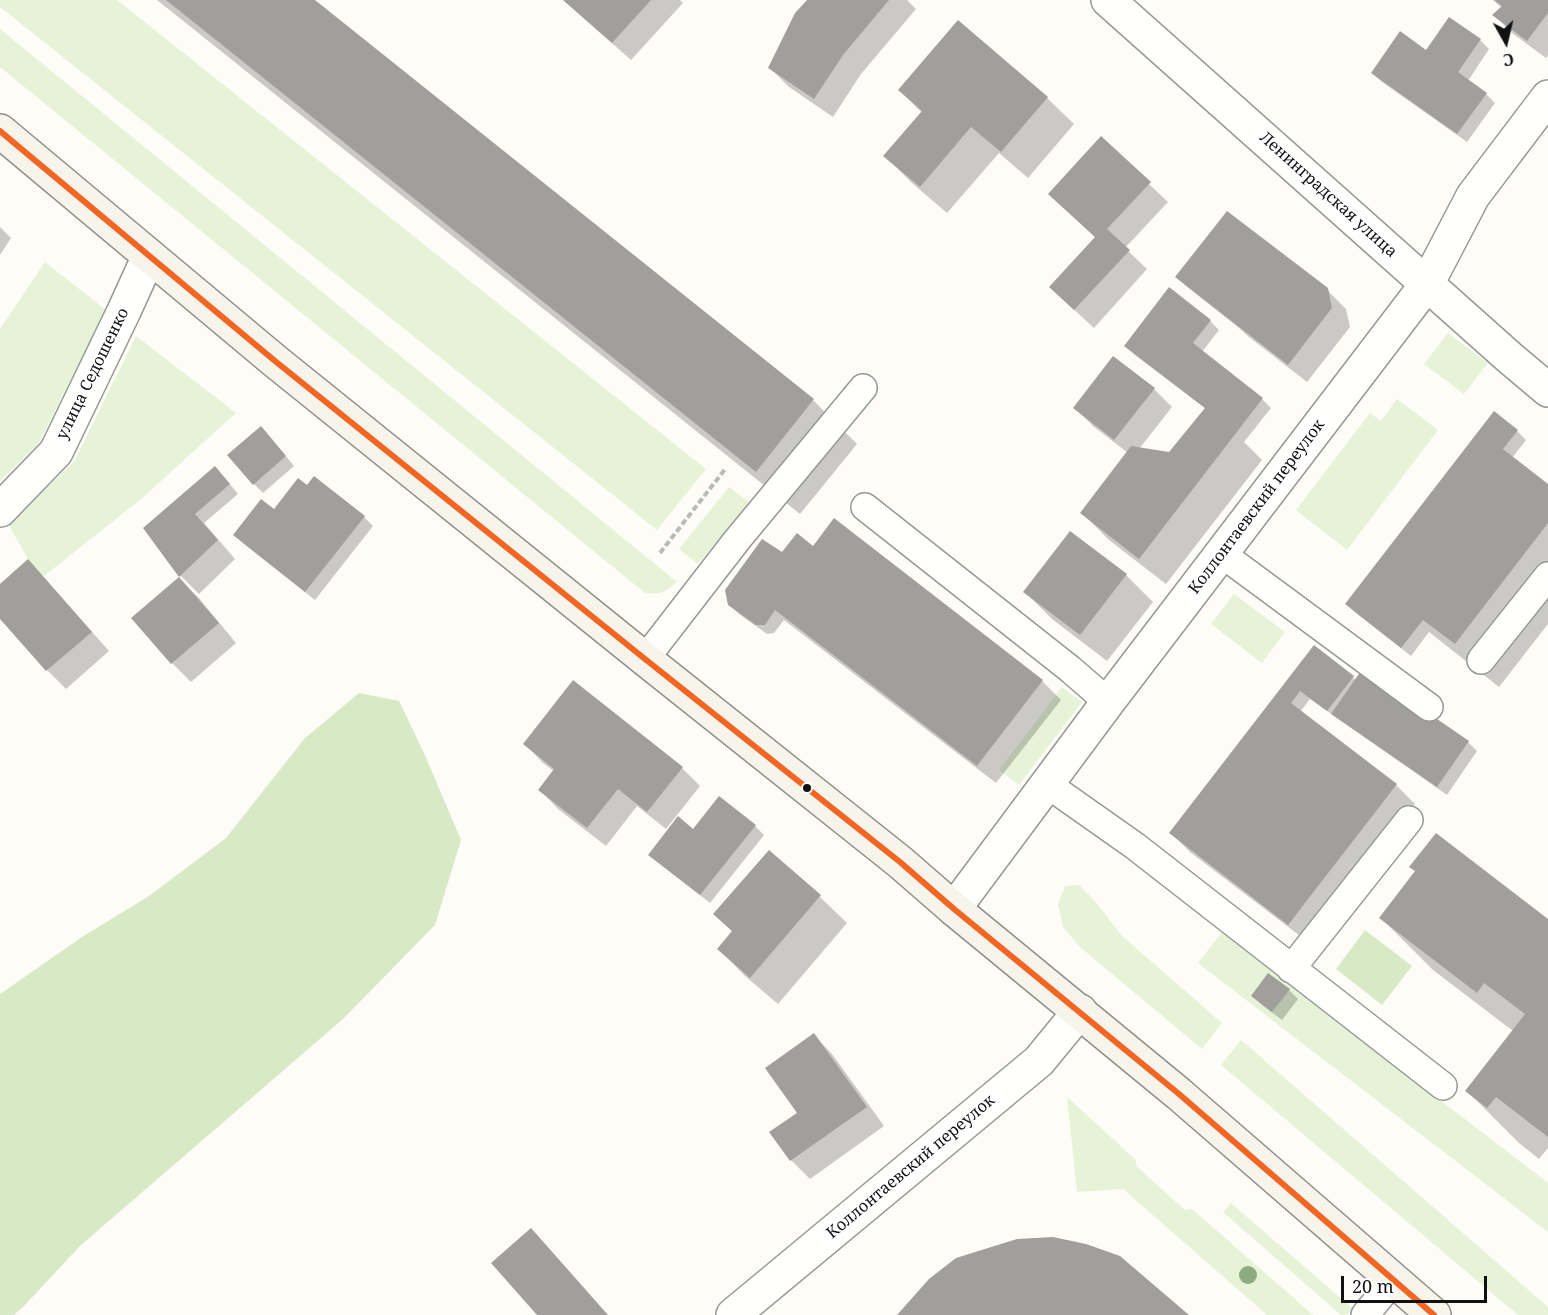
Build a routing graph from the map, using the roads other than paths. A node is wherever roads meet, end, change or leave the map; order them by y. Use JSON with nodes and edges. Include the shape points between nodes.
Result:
{"nodes":[{"id":1,"x":1108,"y":0,"type":"edge"},
{"id":2,"x":1548,"y":97,"type":"edge"},
{"id":3,"x":0,"y":131,"type":"edge"},
{"id":4,"x":149,"y":256,"type":"junction"},
{"id":5,"x":1427,"y":284,"type":"junction"},
{"id":6,"x":863,"y":388,"type":"dead end"},
{"id":7,"x":1548,"y":390,"type":"edge"},
{"id":8,"x":865,"y":507,"type":"dead end"},
{"id":9,"x":0,"y":510,"type":"edge"},
{"id":10,"x":1222,"y":554,"type":"junction"},
{"id":11,"x":1548,"y":576,"type":"edge"},
{"id":12,"x":645,"y":659,"type":"junction"},
{"id":13,"x":1481,"y":660,"type":"dead end"},
{"id":14,"x":1108,"y":702,"type":"junction"},
{"id":15,"x":1429,"y":708,"type":"dead end"},
{"id":16,"x":1047,"y":784,"type":"junction"},
{"id":17,"x":1409,"y":820,"type":"dead end"},
{"id":18,"x":954,"y":909,"type":"junction"},
{"id":19,"x":1291,"y":969,"type":"junction"},
{"id":20,"x":1080,"y":1011,"type":"junction"},
{"id":21,"x":1443,"y":1086,"type":"dead end"},
{"id":22,"x":1393,"y":1281,"type":"junction"},
{"id":23,"x":733,"y":1315,"type":"edge"},
{"id":24,"x":1365,"y":1315,"type":"edge"},
{"id":25,"x":1434,"y":1315,"type":"edge"}],
"edges":[{"from":1,"to":5,"type":"street","name":"Ленинградская улица"},
{"from":2,"to":5,"type":"street","name":"Коллонтаевский переулок","via":[[1473,196]]},
{"from":3,"to":4,"type":"main road"},
{"from":4,"to":9,"type":"street","name":"улица Седошенко","via":[[56,452]]},
{"from":4,"to":12,"type":"main road"},
{"from":5,"to":7,"type":"street","name":"Ленинградская улица"},
{"from":5,"to":10,"type":"street","name":"Коллонтаевский переулок"},
{"from":6,"to":12,"type":"lane"},
{"from":8,"to":14,"type":"lane"},
{"from":10,"to":14,"type":"street","name":"Коллонтаевский переулок"},
{"from":10,"to":15,"type":"lane"},
{"from":11,"to":13,"type":"lane"},
{"from":12,"to":18,"type":"main road"},
{"from":14,"to":16,"type":"street","name":"Коллонтаевский переулок"},
{"from":16,"to":18,"type":"street","name":"Коллонтаевский переулок"},
{"from":16,"to":19,"type":"lane","via":[[1135,846]]},
{"from":17,"to":19,"type":"lane"},
{"from":18,"to":20,"type":"main road"},
{"from":19,"to":21,"type":"lane"},
{"from":20,"to":22,"type":"main road"},
{"from":20,"to":23,"type":"street","name":"Коллонтаевский переулок","via":[[1039,1061]]},
{"from":22,"to":24,"type":"lane"},
{"from":22,"to":25,"type":"main road"}]}
